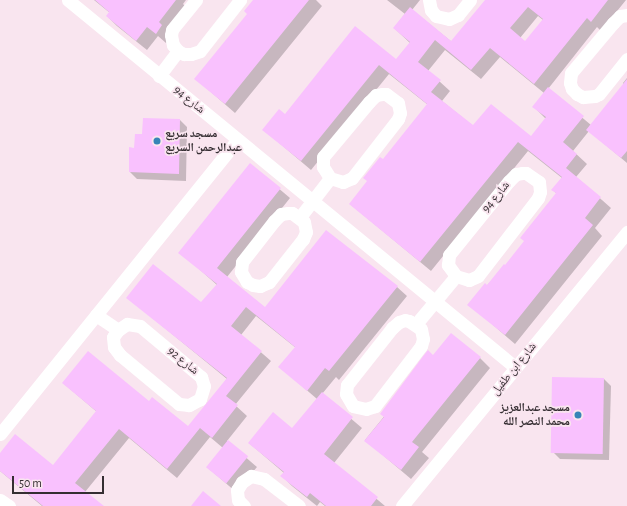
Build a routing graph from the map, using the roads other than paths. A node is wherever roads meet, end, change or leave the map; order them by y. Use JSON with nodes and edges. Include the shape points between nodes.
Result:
{"nodes":[{"id":1,"x":68,"y":0,"type":"edge"},
{"id":2,"x":196,"y":0,"type":"edge"},
{"id":3,"x":240,"y":0,"type":"edge"},
{"id":4,"x":428,"y":0,"type":"edge"},
{"id":5,"x":470,"y":0,"type":"edge"},
{"id":6,"x":627,"y":14,"type":"edge"},
{"id":7,"x":178,"y":51,"type":"junction"},
{"id":8,"x":627,"y":59,"type":"edge"},
{"id":9,"x":159,"y":76,"type":"junction"},
{"id":10,"x":237,"y":140,"type":"junction"},
{"id":11,"x":330,"y":178,"type":"junction"},
{"id":12,"x":312,"y":201,"type":"junction"},
{"id":13,"x":300,"y":218,"type":"junction"},
{"id":14,"x":627,"y":232,"type":"edge"},
{"id":15,"x":456,"y":276,"type":"junction"},
{"id":16,"x":435,"y":301,"type":"junction"},
{"id":17,"x":96,"y":315,"type":"junction"},
{"id":18,"x":416,"y":324,"type":"junction"},
{"id":19,"x":118,"y":330,"type":"junction"},
{"id":20,"x":515,"y":367,"type":"junction"},
{"id":21,"x":0,"y":434,"type":"edge"},
{"id":22,"x":0,"y":500,"type":"edge"},
{"id":23,"x":9,"y":506,"type":"edge"},
{"id":24,"x":244,"y":506,"type":"edge"},
{"id":25,"x":298,"y":506,"type":"edge"},
{"id":26,"x":402,"y":506,"type":"edge"}],
"edges":[{"from":1,"to":9,"type":"street","name":"شارع 94"},
{"from":2,"to":7,"type":"street","via":[[172,30],[171,40]]},
{"from":3,"to":7,"type":"street","via":[[200,51],[191,54]]},
{"from":4,"to":5,"type":"street","via":[[436,16],[449,19],[458,15]]},
{"from":6,"to":8,"type":"street","via":[[620,16],[613,23],[570,73],[572,89],[583,97],[599,94]]},
{"from":7,"to":9,"type":"street"},
{"from":9,"to":10,"type":"street","name":"شارع 94"},
{"from":10,"to":12,"type":"street","name":"شارع 94"},
{"from":10,"to":17,"type":"street"},
{"from":11,"to":11,"type":"street","via":[[343,182],[352,178],[398,119],[400,106],[394,98],[386,94],[376,95],[323,158],[323,167]]},
{"from":11,"to":12,"type":"street"},
{"from":12,"to":13,"type":"street"},
{"from":12,"to":16,"type":"street","name":"شارع 94"},
{"from":13,"to":13,"type":"street","via":[[288,213],[281,214],[274,221],[242,262],[241,272],[247,282],[260,286],[269,282],[304,239],[306,226]]},
{"from":14,"to":20,"type":"street","name":"شارع ابن طفيل"},
{"from":15,"to":15,"type":"street","name":"شارع 94","via":[[469,280],[478,276],[538,198],[540,186],[534,177],[526,173],[516,174],[449,255],[448,265]]},
{"from":15,"to":16,"type":"street"},
{"from":16,"to":18,"type":"street"},
{"from":16,"to":20,"type":"street","name":"شارع 94"},
{"from":17,"to":19,"type":"street"},
{"from":17,"to":21,"type":"street"},
{"from":18,"to":18,"type":"street","via":[[409,320],[399,322],[347,385],[346,394],[353,406],[360,409],[375,406],[421,346],[423,333]]},
{"from":19,"to":19,"type":"street","name":"شارع 92","via":[[113,337],[114,347],[120,355],[179,404],[188,405],[200,398],[204,386],[201,377],[140,326],[127,324]]},
{"from":20,"to":26,"type":"street","name":"شارع ابن طفيل"},
{"from":22,"to":23,"type":"street"},
{"from":24,"to":25,"type":"street","via":[[238,500],[238,490],[242,482],[251,476],[264,479]]}]}
